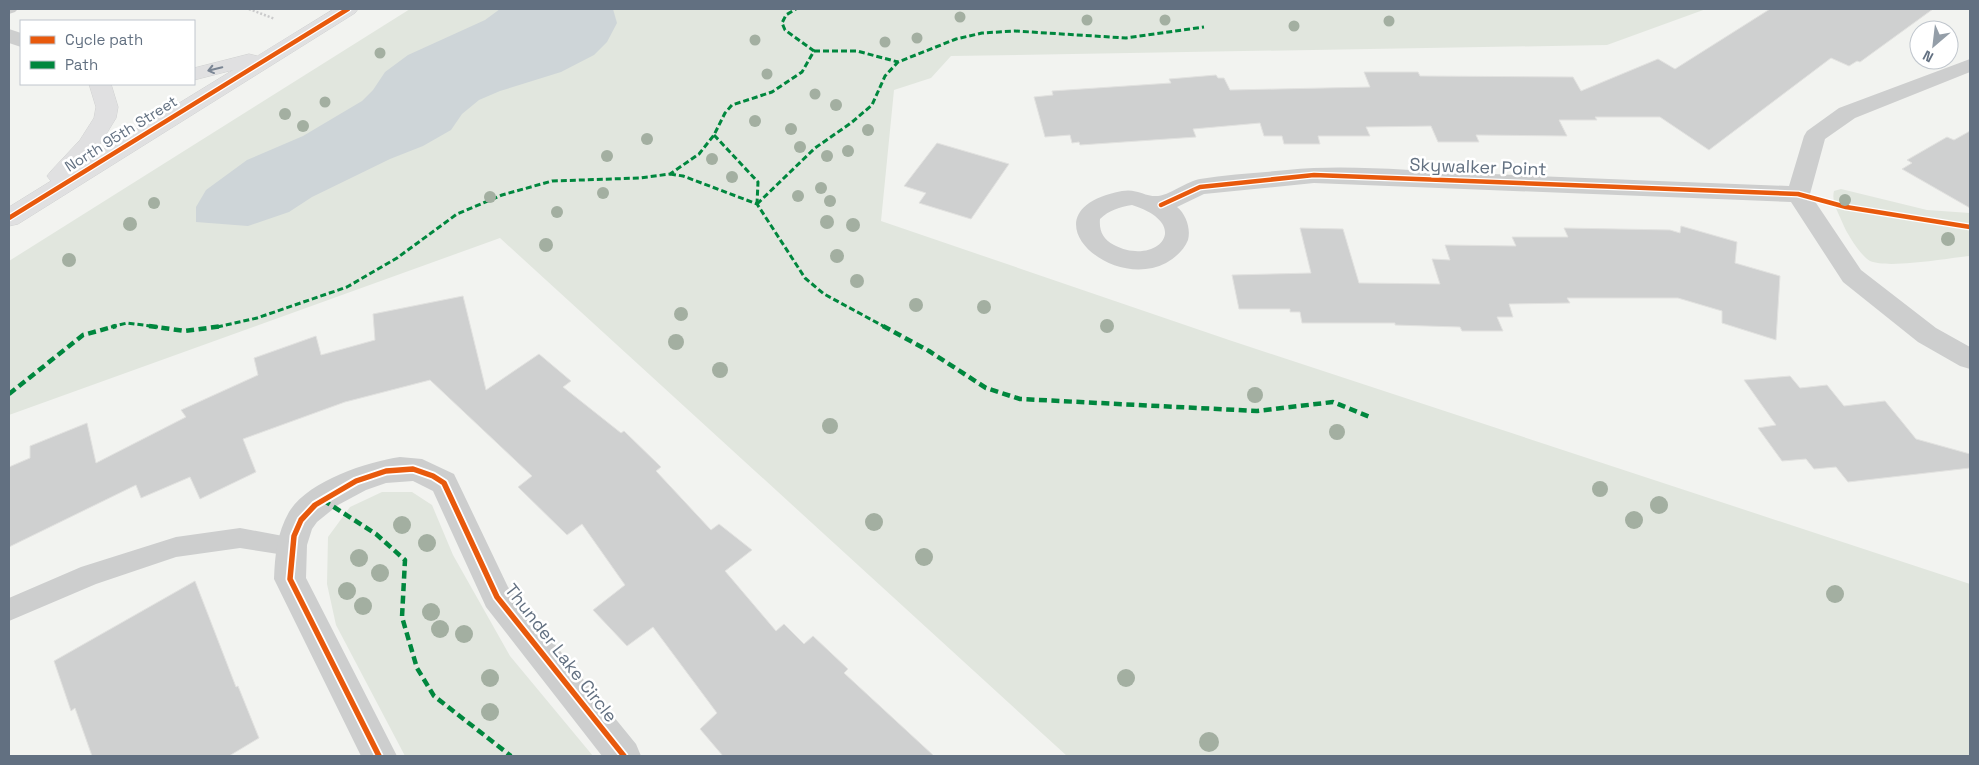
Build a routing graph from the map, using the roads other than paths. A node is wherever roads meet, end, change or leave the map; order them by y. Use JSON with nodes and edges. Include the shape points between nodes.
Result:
{"nodes":[{"id":1,"x":348,"y":9,"type":"edge"},
{"id":2,"x":294,"y":42,"type":"junction"},
{"id":3,"x":1970,"y":65,"type":"edge"},
{"id":4,"x":195,"y":74,"type":"edge"},
{"id":5,"x":100,"y":85,"type":"edge"},
{"id":6,"x":1798,"y":194,"type":"junction"},
{"id":7,"x":32,"y":204,"type":"junction"},
{"id":8,"x":1161,"y":205,"type":"dead end"},
{"id":9,"x":9,"y":218,"type":"edge"},
{"id":10,"x":1970,"y":359,"type":"edge"},
{"id":11,"x":291,"y":546,"type":"junction"},
{"id":12,"x":9,"y":610,"type":"edge"},
{"id":13,"x":379,"y":756,"type":"edge"},
{"id":14,"x":624,"y":756,"type":"edge"}],
"edges":[{"from":1,"to":2,"type":"main road","name":"North 95th Street"},
{"from":2,"to":4,"type":"main road","one_way":true,"via":[[238,64]]},
{"from":2,"to":7,"type":"main road","name":"North 95th Street"},
{"from":3,"to":6,"type":"street","via":[[1847,113],[1815,136]]},
{"from":5,"to":7,"type":"main road","via":[[107,109],[101,124],[82,152]]},
{"from":6,"to":8,"type":"street","name":"Skywalker Point","via":[[1314,175],[1200,187]]},
{"from":6,"to":10,"type":"street","via":[[1852,276],[1928,335]]},
{"from":7,"to":9,"type":"main road","name":"North 95th Street"},
{"from":11,"to":12,"type":"lane","via":[[240,538],[176,547],[90,575]]},
{"from":11,"to":13,"type":"street","name":"Thunder Lake Circle","via":[[290,579]]},
{"from":11,"to":14,"type":"street","name":"Thunder Lake Circle","via":[[306,514],[345,486],[368,476],[412,469],[444,483],[497,597]]}]}
